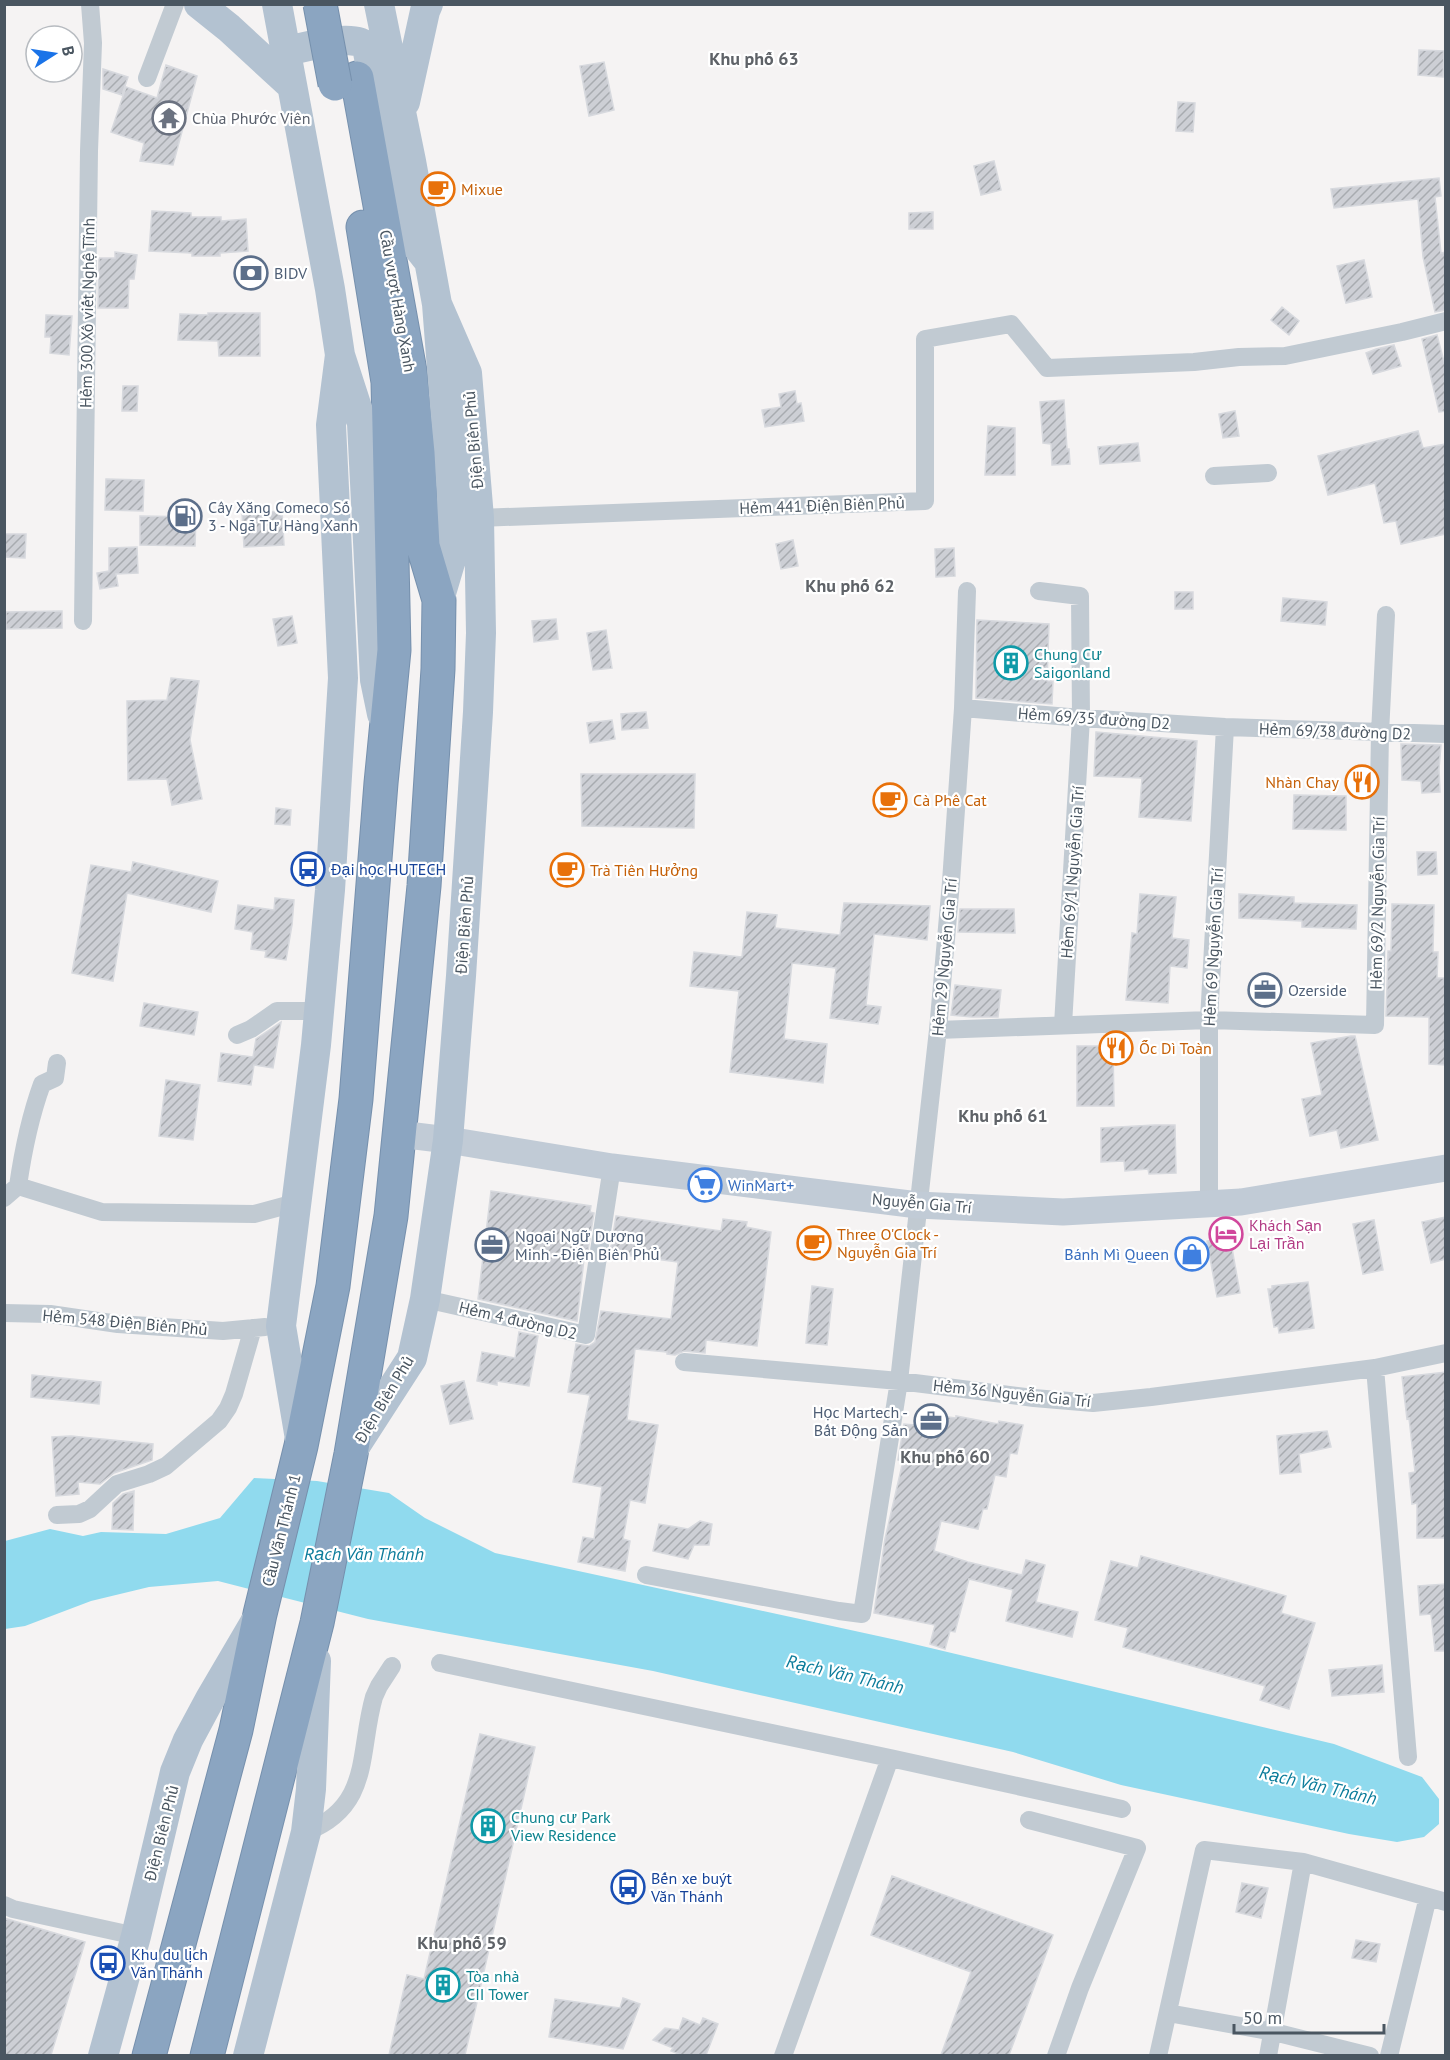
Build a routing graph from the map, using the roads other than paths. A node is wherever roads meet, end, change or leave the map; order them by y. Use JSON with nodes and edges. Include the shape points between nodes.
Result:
{"nodes":[{"id":1,"x":90,"y":4,"type":"edge"},
{"id":2,"x":175,"y":4,"type":"edge"},
{"id":3,"x":199,"y":4,"type":"edge"},
{"id":4,"x":277,"y":4,"type":"edge"},
{"id":5,"x":320,"y":4,"type":"edge"},
{"id":6,"x":342,"y":4,"type":"edge"},
{"id":7,"x":379,"y":4,"type":"edge"},
{"id":8,"x":428,"y":4,"type":"edge"},
{"id":9,"x":285,"y":51,"type":"junction"},
{"id":10,"x":147,"y":78,"type":"dead end"},
{"id":11,"x":292,"y":86,"type":"junction"},
{"id":12,"x":402,"y":117,"type":"junction"},
{"id":13,"x":429,"y":262,"type":"junction"},
{"id":14,"x":436,"y":304,"type":"junction"},
{"id":15,"x":1446,"y":321,"type":"edge"},
{"id":16,"x":340,"y":355,"type":"junction"},
{"id":17,"x":1268,"y":473,"type":"dead end"},
{"id":18,"x":1214,"y":476,"type":"dead end"},
{"id":19,"x":479,"y":518,"type":"junction"},
{"id":20,"x":408,"y":548,"type":"junction"},
{"id":21,"x":967,"y":591,"type":"dead end"},
{"id":22,"x":1039,"y":591,"type":"dead end"},
{"id":23,"x":439,"y":600,"type":"junction"},
{"id":24,"x":1386,"y":615,"type":"dead end"},
{"id":25,"x":84,"y":621,"type":"dead end"},
{"id":26,"x":963,"y":708,"type":"junction"},
{"id":27,"x":1081,"y":718,"type":"junction"},
{"id":28,"x":1225,"y":727,"type":"junction"},
{"id":29,"x":1380,"y":733,"type":"junction"},
{"id":30,"x":386,"y":734,"type":"junction"},
{"id":31,"x":1446,"y":734,"type":"edge"},
{"id":32,"x":319,"y":1011,"type":"junction"},
{"id":33,"x":1209,"y":1020,"type":"junction"},
{"id":34,"x":1062,"y":1025,"type":"junction"},
{"id":35,"x":938,"y":1030,"type":"junction"},
{"id":36,"x":237,"y":1035,"type":"dead end"},
{"id":37,"x":57,"y":1063,"type":"dead end"},
{"id":38,"x":399,"y":1134,"type":"junction"},
{"id":39,"x":447,"y":1140,"type":"junction"},
{"id":40,"x":612,"y":1167,"type":"junction"},
{"id":41,"x":1446,"y":1168,"type":"edge"},
{"id":42,"x":11,"y":1192,"type":"edge"},
{"id":43,"x":295,"y":1203,"type":"junction"},
{"id":44,"x":1209,"y":1203,"type":"junction"},
{"id":45,"x":918,"y":1205,"type":"junction"},
{"id":46,"x":425,"y":1299,"type":"junction"},
{"id":47,"x":4,"y":1313,"type":"edge"},
{"id":48,"x":267,"y":1327,"type":"junction"},
{"id":49,"x":1446,"y":1353,"type":"edge"},
{"id":50,"x":684,"y":1362,"type":"dead end"},
{"id":51,"x":1375,"y":1368,"type":"junction"},
{"id":52,"x":899,"y":1381,"type":"junction"},
{"id":53,"x":302,"y":1446,"type":"junction"},
{"id":54,"x":351,"y":1454,"type":"junction"},
{"id":55,"x":57,"y":1515,"type":"dead end"},
{"id":56,"x":646,"y":1575,"type":"dead end"},
{"id":57,"x":260,"y":1614,"type":"junction"},
{"id":58,"x":317,"y":1623,"type":"junction"},
{"id":59,"x":440,"y":1663,"type":"dead end"},
{"id":60,"x":392,"y":1666,"type":"dead end"},
{"id":61,"x":1408,"y":1757,"type":"dead end"},
{"id":62,"x":890,"y":1758,"type":"junction"},
{"id":63,"x":1122,"y":1809,"type":"dead end"},
{"id":64,"x":1029,"y":1820,"type":"dead end"},
{"id":65,"x":306,"y":1832,"type":"junction"},
{"id":66,"x":1303,"y":1862,"type":"junction"},
{"id":67,"x":1437,"y":1899,"type":"edge"},
{"id":68,"x":4,"y":1905,"type":"edge"},
{"id":69,"x":136,"y":1936,"type":"junction"},
{"id":70,"x":1168,"y":2013,"type":"junction"},
{"id":71,"x":1274,"y":2032,"type":"junction"},
{"id":72,"x":153,"y":2049,"type":"edge"},
{"id":73,"x":103,"y":2055,"type":"edge"},
{"id":74,"x":207,"y":2055,"type":"edge"},
{"id":75,"x":248,"y":2055,"type":"edge"},
{"id":76,"x":783,"y":2055,"type":"edge"},
{"id":77,"x":1056,"y":2055,"type":"edge"},
{"id":78,"x":1158,"y":2055,"type":"edge"},
{"id":79,"x":1268,"y":2055,"type":"edge"},
{"id":80,"x":1370,"y":2055,"type":"edge"},
{"id":81,"x":1389,"y":2055,"type":"edge"}],
"edges":[{"from":1,"to":25,"type":"street","name":"Hẻm 300 Xô viết Nghệ Tĩnh","via":[[93,43]]},
{"from":2,"to":10,"type":"street"},
{"from":3,"to":11,"type":"main road"},
{"from":4,"to":9,"type":"main road"},
{"from":5,"to":20,"type":"highway","name":"Cầu vượt Hàng Xanh","bridge":true,"via":[[362,218],[388,382]]},
{"from":6,"to":20,"type":"highway","name":"Cầu vượt Hàng Xanh","via":[[411,371],[418,453]]},
{"from":7,"to":12,"type":"main road","name":"Điện Biên Phủ"},
{"from":8,"to":12,"type":"main road"},
{"from":9,"to":11,"type":"main road"},
{"from":9,"to":13,"type":"main road","via":[[347,40],[360,41],[367,47],[401,226]]},
{"from":11,"to":16,"type":"main road"},
{"from":12,"to":13,"type":"main road","name":"Điện Biên Phủ"},
{"from":13,"to":14,"type":"main road","name":"Điện Biên Phủ"},
{"from":14,"to":19,"type":"main road","name":"Điện Biên Phủ","via":[[467,374]]},
{"from":14,"to":23,"type":"main road","name":"Điện Biên Phủ","via":[[452,498],[452,556]]},
{"from":15,"to":19,"type":"street","name":"Hẻm 441 Điện Biên Phủ","via":[[1285,356],[1047,368],[1011,324],[925,339],[925,501]]},
{"from":16,"to":30,"type":"main road","via":[[362,423],[375,680]]},
{"from":16,"to":32,"type":"main road","via":[[331,425],[343,678]]},
{"from":17,"to":18,"type":"street"},
{"from":19,"to":39,"type":"main road","name":"Điện Biên Phủ","via":[[478,712]]},
{"from":20,"to":23,"type":"highway","name":"Cầu vượt Hàng Xanh"},
{"from":20,"to":30,"type":"highway","name":"Cầu vượt Hàng Xanh","via":[[393,595],[394,650]]},
{"from":21,"to":26,"type":"street","name":"Hẻm 29 Nguyễn Gia Trí"},
{"from":22,"to":27,"type":"street","name":"Hẻm 69/1 Nguyễn Gia Trí","via":[[1080,596]]},
{"from":23,"to":38,"type":"highway","name":"Điện Biên Phủ","via":[[424,886]]},
{"from":24,"to":29,"type":"street","name":"Hẻm 69/2 Nguyễn Gia Trí"},
{"from":26,"to":27,"type":"street","name":"Hẻm 69/35 đường D2"},
{"from":26,"to":35,"type":"street","name":"Hẻm 29 Nguyễn Gia Trí"},
{"from":27,"to":28,"type":"street","name":"Hẻm 69/35 đường D2"},
{"from":27,"to":34,"type":"street","name":"Hẻm 69/1 Nguyễn Gia Trí"},
{"from":28,"to":29,"type":"street","name":"Hẻm 69/38 đường D2"},
{"from":28,"to":33,"type":"street","name":"Hẻm 69 Nguyễn Gia Trí"},
{"from":29,"to":31,"type":"street","name":"Hẻm 69/38 đường D2"},
{"from":29,"to":33,"type":"street","name":"Hẻm 69/2 Nguyễn Gia Trí","via":[[1375,1025]]},
{"from":30,"to":53,"type":"highway","via":[[355,1110],[333,1286]]},
{"from":32,"to":36,"type":"street","via":[[277,1011]]},
{"from":32,"to":43,"type":"main road"},
{"from":33,"to":34,"type":"street"},
{"from":33,"to":44,"type":"street","name":"Hẻm 69 Nguyễn Gia Trí"},
{"from":34,"to":35,"type":"street"},
{"from":35,"to":45,"type":"street","name":"Hẻm 29 Nguyễn Gia Trí"},
{"from":37,"to":42,"type":"street","via":[[55,1078],[42,1084],[37,1096]]},
{"from":38,"to":39,"type":"street","name":"Nguyễn Gia Trí"},
{"from":38,"to":54,"type":"highway","name":"Điện Biên Phủ","via":[[391,1216]]},
{"from":39,"to":40,"type":"street","name":"Nguyễn Gia Trí"},
{"from":39,"to":46,"type":"main road","name":"Điện Biên Phủ"},
{"from":40,"to":45,"type":"street","name":"Nguyễn Gia Trí"},
{"from":40,"to":46,"type":"street","name":"Hẻm 4 đường D2","via":[[586,1335]]},
{"from":41,"to":44,"type":"street","name":"Nguyễn Gia Trí","via":[[1241,1202]]},
{"from":42,"to":43,"type":"street","via":[[102,1212],[254,1214]]},
{"from":43,"to":48,"type":"main road"},
{"from":44,"to":45,"type":"street","name":"Nguyễn Gia Trí","via":[[1063,1212]]},
{"from":45,"to":52,"type":"street","name":"Hẻm 29 Nguyễn Gia Trí"},
{"from":46,"to":54,"type":"main road","name":"Điện Biên Phủ","via":[[412,1358]]},
{"from":47,"to":48,"type":"street","name":"Hẻm 548 Điện Biên Phủ","via":[[223,1331]]},
{"from":48,"to":53,"type":"main road"},
{"from":48,"to":55,"type":"street","via":[[219,1420],[166,1466],[117,1484],[79,1515]]},
{"from":49,"to":51,"type":"street","name":"Hẻm 36 Nguyễn Gia Trí"},
{"from":50,"to":52,"type":"street","name":"Hẻm 36 Nguyễn Gia Trí"},
{"from":51,"to":52,"type":"street","name":"Hẻm 36 Nguyễn Gia Trí","via":[[1093,1403]]},
{"from":51,"to":61,"type":"street"},
{"from":52,"to":56,"type":"street","name":"Hẻm 29 Nguyễn Gia Trí","via":[[862,1614]]},
{"from":53,"to":57,"type":"highway","name":"Cầu Văn Thánh 1"},
{"from":54,"to":58,"type":"highway"},
{"from":57,"to":69,"type":"main road","name":"Điện Biên Phủ","via":[[188,1740],[176,1772]]},
{"from":57,"to":72,"type":"highway","via":[[236,1730]]},
{"from":58,"to":65,"type":"main road"},
{"from":58,"to":74,"type":"highway"},
{"from":59,"to":62,"type":"street"},
{"from":60,"to":65,"type":"street","via":[[374,1697],[356,1787],[335,1815]]},
{"from":62,"to":63,"type":"street"},
{"from":62,"to":76,"type":"street"},
{"from":64,"to":77,"type":"street","via":[[1137,1848]]},
{"from":65,"to":75,"type":"main road"},
{"from":66,"to":67,"type":"street"},
{"from":66,"to":70,"type":"street","via":[[1204,1850]]},
{"from":66,"to":71,"type":"street"},
{"from":67,"to":81,"type":"street"},
{"from":68,"to":69,"type":"street"},
{"from":69,"to":73,"type":"main road","name":"Điện Biên Phủ"},
{"from":70,"to":71,"type":"street"},
{"from":70,"to":78,"type":"street"},
{"from":71,"to":79,"type":"street"},
{"from":71,"to":80,"type":"street"}]}
